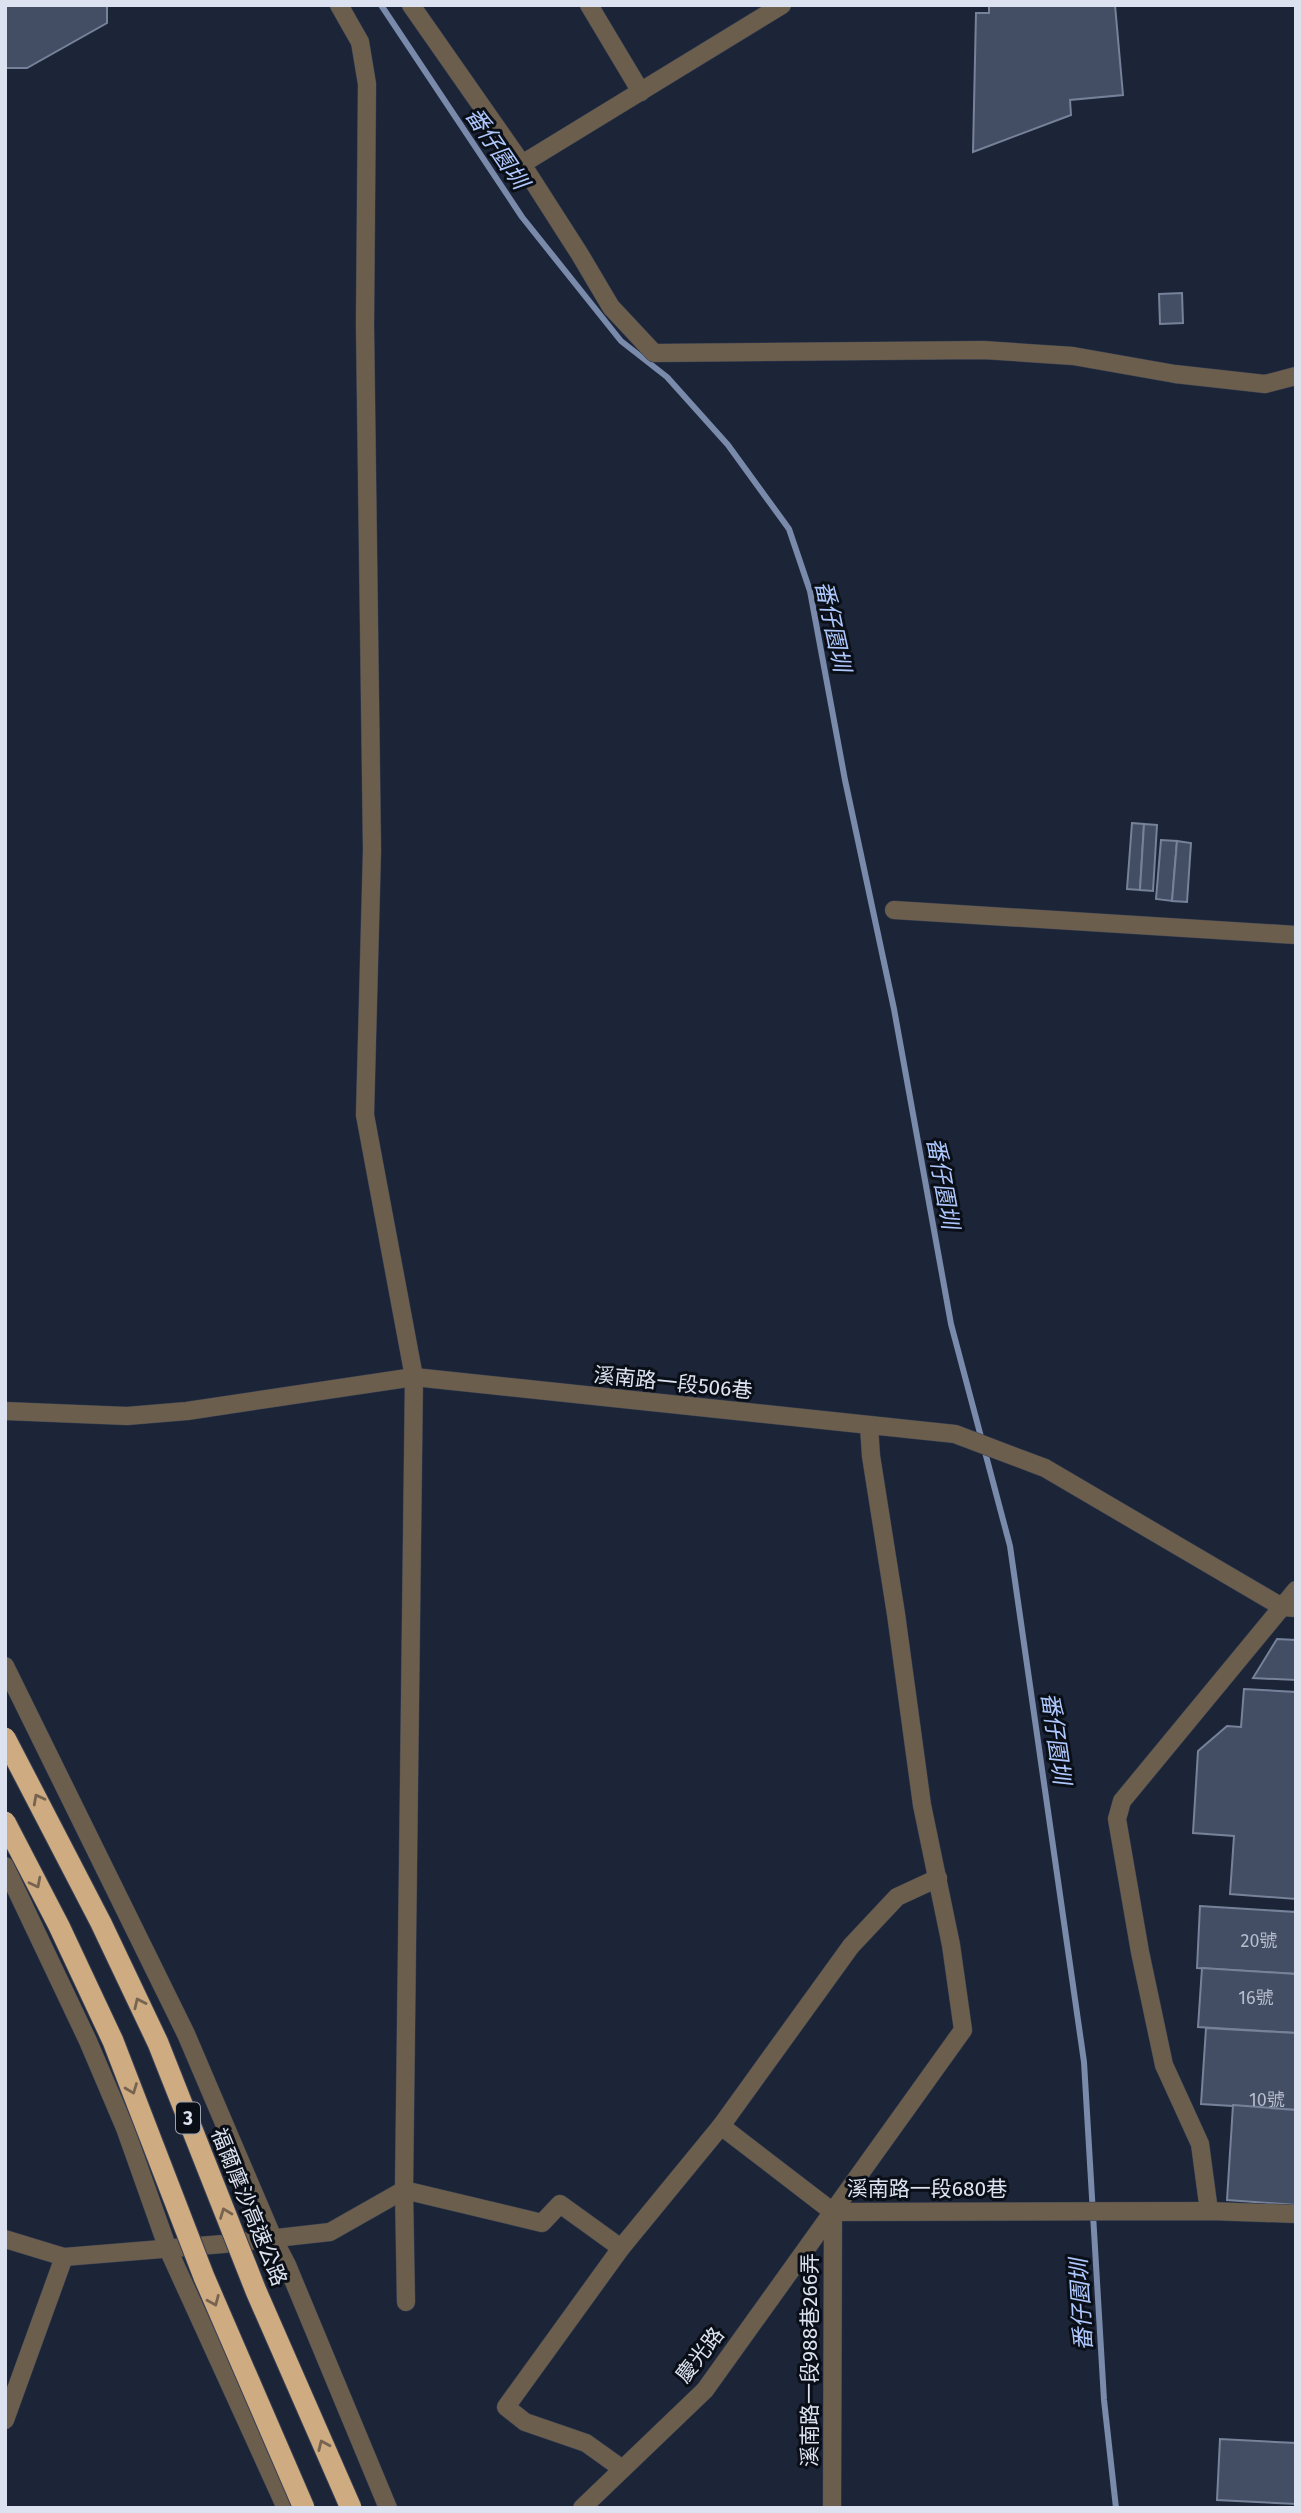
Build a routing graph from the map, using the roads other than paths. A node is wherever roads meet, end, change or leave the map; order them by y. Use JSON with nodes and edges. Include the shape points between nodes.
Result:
{"nodes":[{"id":1,"x":339,"y":5,"type":"edge"},
{"id":2,"x":411,"y":5,"type":"edge"},
{"id":3,"x":589,"y":5,"type":"edge"},
{"id":4,"x":782,"y":5,"type":"edge"},
{"id":5,"x":641,"y":92,"type":"junction"},
{"id":6,"x":522,"y":164,"type":"junction"},
{"id":7,"x":1296,"y":376,"type":"edge"},
{"id":8,"x":894,"y":910,"type":"dead end"},
{"id":9,"x":1296,"y":935,"type":"edge"},
{"id":10,"x":414,"y":1377,"type":"junction"},
{"id":11,"x":5,"y":1411,"type":"edge"},
{"id":12,"x":869,"y":1426,"type":"junction"},
{"id":13,"x":1296,"y":1590,"type":"edge"},
{"id":14,"x":1289,"y":1607,"type":"edge"},
{"id":15,"x":5,"y":1666,"type":"edge"},
{"id":16,"x":5,"y":1738,"type":"edge"},
{"id":17,"x":5,"y":1822,"type":"edge"},
{"id":18,"x":5,"y":1866,"type":"edge"},
{"id":19,"x":938,"y":1878,"type":"junction"},
{"id":20,"x":721,"y":2126,"type":"junction"},
{"id":21,"x":404,"y":2190,"type":"junction"},
{"id":22,"x":833,"y":2211,"type":"junction"},
{"id":23,"x":1209,"y":2211,"type":"junction"},
{"id":24,"x":1296,"y":2214,"type":"edge"},
{"id":25,"x":273,"y":2238,"type":"junction"},
{"id":26,"x":5,"y":2239,"type":"edge"},
{"id":27,"x":168,"y":2249,"type":"junction"},
{"id":28,"x":621,"y":2249,"type":"junction"},
{"id":29,"x":64,"y":2257,"type":"junction"},
{"id":30,"x":406,"y":2302,"type":"dead end"},
{"id":31,"x":5,"y":2420,"type":"edge"},
{"id":32,"x":621,"y":2468,"type":"junction"},
{"id":33,"x":286,"y":2508,"type":"edge"},
{"id":34,"x":304,"y":2508,"type":"edge"},
{"id":35,"x":351,"y":2508,"type":"edge"},
{"id":36,"x":388,"y":2508,"type":"edge"},
{"id":37,"x":582,"y":2508,"type":"edge"},
{"id":38,"x":832,"y":2508,"type":"edge"}],
"edges":[{"from":1,"to":10,"type":"street","via":[[360,42],[367,85],[365,325],[372,850],[365,1115]]},
{"from":2,"to":6,"type":"street"},
{"from":3,"to":5,"type":"street"},
{"from":4,"to":5,"type":"street"},
{"from":5,"to":6,"type":"street"},
{"from":6,"to":7,"type":"street","via":[[611,307],[654,353],[983,350],[1073,356],[1265,384]]},
{"from":8,"to":9,"type":"street"},
{"from":10,"to":11,"type":"street","name":"溪南路一段506巷","via":[[127,1416]]},
{"from":10,"to":12,"type":"street","name":"溪南路一段506巷"},
{"from":10,"to":21,"type":"street"},
{"from":12,"to":14,"type":"street","name":"溪南路一段506巷","via":[[955,1434],[1045,1468]]},
{"from":12,"to":19,"type":"street","name":"慶光路","via":[[922,1805]]},
{"from":13,"to":14,"type":"street"},
{"from":14,"to":23,"type":"street","via":[[1122,1801],[1117,1819],[1164,2065],[1200,2144]]},
{"from":15,"to":25,"type":"street","via":[[186,2034]]},
{"from":35,"to":16,"type":"highway","name":"福爾摩沙高速公路","number":"3","one_way":true,"bridge":true,"via":[[256,2291],[158,2043]]},
{"from":17,"to":34,"type":"highway","number":"3","one_way":true,"bridge":true,"via":[[113,2042],[204,2277]]},
{"from":18,"to":27,"type":"street","via":[[125,2127]]},
{"from":19,"to":20,"type":"street","via":[[897,1897],[851,1945]]},
{"from":19,"to":22,"type":"street","name":"慶光路","via":[[963,2030]]},
{"from":20,"to":22,"type":"street","name":"溪南路一段680巷"},
{"from":20,"to":28,"type":"street"},
{"from":21,"to":25,"type":"street","via":[[330,2232]]},
{"from":21,"to":28,"type":"street","via":[[542,2223],[560,2204]]},
{"from":21,"to":30,"type":"street"},
{"from":22,"to":23,"type":"street","name":"溪南路一段680巷"},
{"from":22,"to":32,"type":"street","name":"慶光路","via":[[705,2390]]},
{"from":22,"to":38,"type":"street","name":"溪南路一段988巷266弄"},
{"from":23,"to":24,"type":"street"},
{"from":25,"to":27,"type":"street"},
{"from":25,"to":36,"type":"street"},
{"from":26,"to":29,"type":"street"},
{"from":27,"to":29,"type":"street"},
{"from":27,"to":33,"type":"street"},
{"from":28,"to":32,"type":"street","via":[[506,2407],[525,2421],[586,2443]]},
{"from":29,"to":31,"type":"street"},
{"from":32,"to":37,"type":"street","name":"慶光路"}]}
